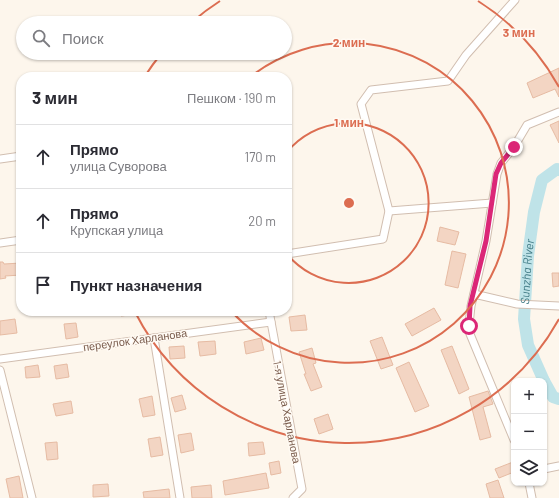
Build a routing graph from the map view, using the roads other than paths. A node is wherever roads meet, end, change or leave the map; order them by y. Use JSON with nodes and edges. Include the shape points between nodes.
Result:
{"nodes":[{"id":1,"x":515,"y":0,"type":"edge"},
{"id":2,"x":559,"y":112,"type":"edge"},
{"id":3,"x":16,"y":157,"type":"edge"},
{"id":4,"x":0,"y":159,"type":"edge"},
{"id":5,"x":492,"y":203,"type":"junction"},
{"id":6,"x":389,"y":211,"type":"junction"},
{"id":7,"x":16,"y":241,"type":"edge"},
{"id":8,"x":0,"y":243,"type":"edge"},
{"id":9,"x":292,"y":253,"type":"edge"},
{"id":10,"x":474,"y":294,"type":"junction"},
{"id":11,"x":559,"y":306,"type":"edge"},
{"id":12,"x":270,"y":316,"type":"edge"},
{"id":13,"x":271,"y":322,"type":"junction"},
{"id":14,"x":154,"y":338,"type":"junction"},
{"id":15,"x":0,"y":359,"type":"edge"},
{"id":16,"x":0,"y":370,"type":"edge"},
{"id":17,"x":511,"y":433,"type":"edge"},
{"id":18,"x":559,"y":466,"type":"edge"},
{"id":19,"x":547,"y":468,"type":"edge"},
{"id":20,"x":530,"y":486,"type":"edge"},
{"id":21,"x":32,"y":498,"type":"edge"},
{"id":22,"x":180,"y":498,"type":"edge"},
{"id":23,"x":293,"y":498,"type":"edge"},
{"id":24,"x":532,"y":498,"type":"edge"}],
"edges":[{"from":1,"to":6,"type":"street","via":[[466,55],[448,82],[371,90],[361,104]]},
{"from":2,"to":5,"type":"street","via":[[527,125],[496,174]]},
{"from":3,"to":4,"type":"street"},
{"from":5,"to":6,"type":"street"},
{"from":5,"to":10,"type":"street"},
{"from":6,"to":9,"type":"street","via":[[382,239]]},
{"from":7,"to":8,"type":"street"},
{"from":10,"to":11,"type":"street","via":[[517,304]]},
{"from":10,"to":17,"type":"street","via":[[470,313],[470,334]]},
{"from":12,"to":13,"type":"street"},
{"from":13,"to":14,"type":"street","name":"переулок Харланова"},
{"from":13,"to":23,"type":"street","name":"1-я улица Харланова","via":[[302,489]]},
{"from":14,"to":15,"type":"street","name":"переулок Харланова"},
{"from":14,"to":22,"type":"street"},
{"from":16,"to":21,"type":"street"},
{"from":18,"to":19,"type":"street"},
{"from":20,"to":24,"type":"street"}]}
